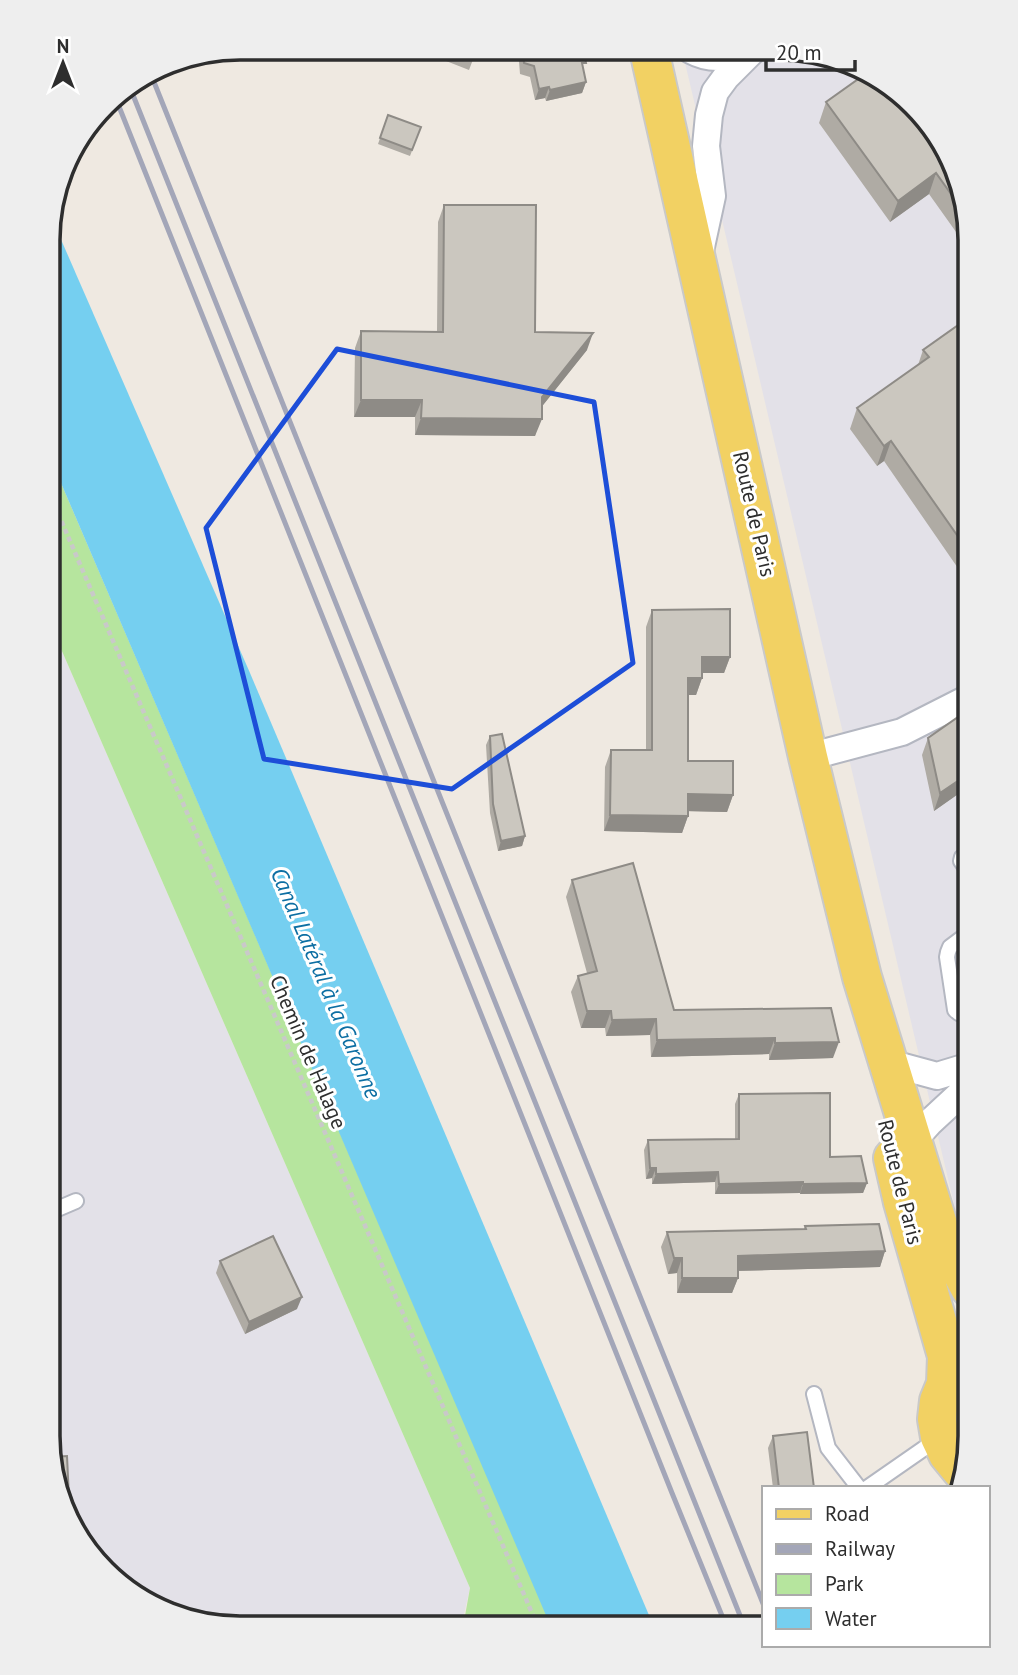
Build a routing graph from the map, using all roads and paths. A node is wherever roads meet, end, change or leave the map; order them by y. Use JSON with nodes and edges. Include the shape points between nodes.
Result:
{"nodes":[{"id":1,"x":651,"y":60,"type":"edge"},
{"id":2,"x":743,"y":60,"type":"edge"},
{"id":3,"x":698,"y":264,"type":"junction"},
{"id":4,"x":60,"y":518,"type":"edge"},
{"id":5,"x":958,"y":704,"type":"edge"},
{"id":6,"x":808,"y":757,"type":"junction"},
{"id":7,"x":958,"y":941,"type":"edge"},
{"id":8,"x":862,"y":977,"type":"junction"},
{"id":9,"x":958,"y":1014,"type":"edge"},
{"id":10,"x":888,"y":1063,"type":"junction"},
{"id":11,"x":958,"y":1070,"type":"edge"},
{"id":12,"x":958,"y":1096,"type":"edge"},
{"id":13,"x":912,"y":1142,"type":"junction"},
{"id":14,"x":76,"y":1201,"type":"dead end"},
{"id":15,"x":60,"y":1208,"type":"edge"},
{"id":16,"x":958,"y":1265,"type":"edge"},
{"id":17,"x":958,"y":1371,"type":"edge"},
{"id":18,"x":814,"y":1394,"type":"dead end"},
{"id":19,"x":940,"y":1437,"type":"junction"},
{"id":20,"x":956,"y":1464,"type":"edge"},
{"id":21,"x":857,"y":1486,"type":"edge"},
{"id":22,"x":870,"y":1486,"type":"edge"},
{"id":23,"x":533,"y":1616,"type":"edge"}],
"edges":[{"from":1,"to":3,"type":"main road","name":"Route de Paris"},
{"from":2,"to":3,"type":"street","via":[[715,92],[709,115],[706,146],[712,196]]},
{"from":3,"to":6,"type":"main road","name":"Route de Paris"},
{"from":4,"to":23,"type":"path","name":"Chemin de Halage"},
{"from":5,"to":6,"type":"street","via":[[902,732]]},
{"from":6,"to":8,"type":"main road","name":"Route de Paris"},
{"from":7,"to":9,"type":"lane","via":[[947,957]]},
{"from":8,"to":10,"type":"main road","name":"Route de Paris"},
{"from":8,"to":17,"type":"main road","name":"Route de Paris","via":[[874,1075],[900,1189],[947,1356]]},
{"from":10,"to":11,"type":"street","via":[[937,1076]]},
{"from":10,"to":13,"type":"main road","name":"Route de Paris"},
{"from":12,"to":13,"type":"street"},
{"from":13,"to":16,"type":"main road","name":"Route de Paris","via":[[940,1231]]},
{"from":14,"to":15,"type":"lane"},
{"from":17,"to":19,"type":"main road","name":"Route de Paris","via":[[939,1401]]},
{"from":18,"to":21,"type":"lane","via":[[828,1448]]},
{"from":19,"to":20,"type":"main road","name":"Route de Paris"},
{"from":19,"to":22,"type":"lane"}]}
